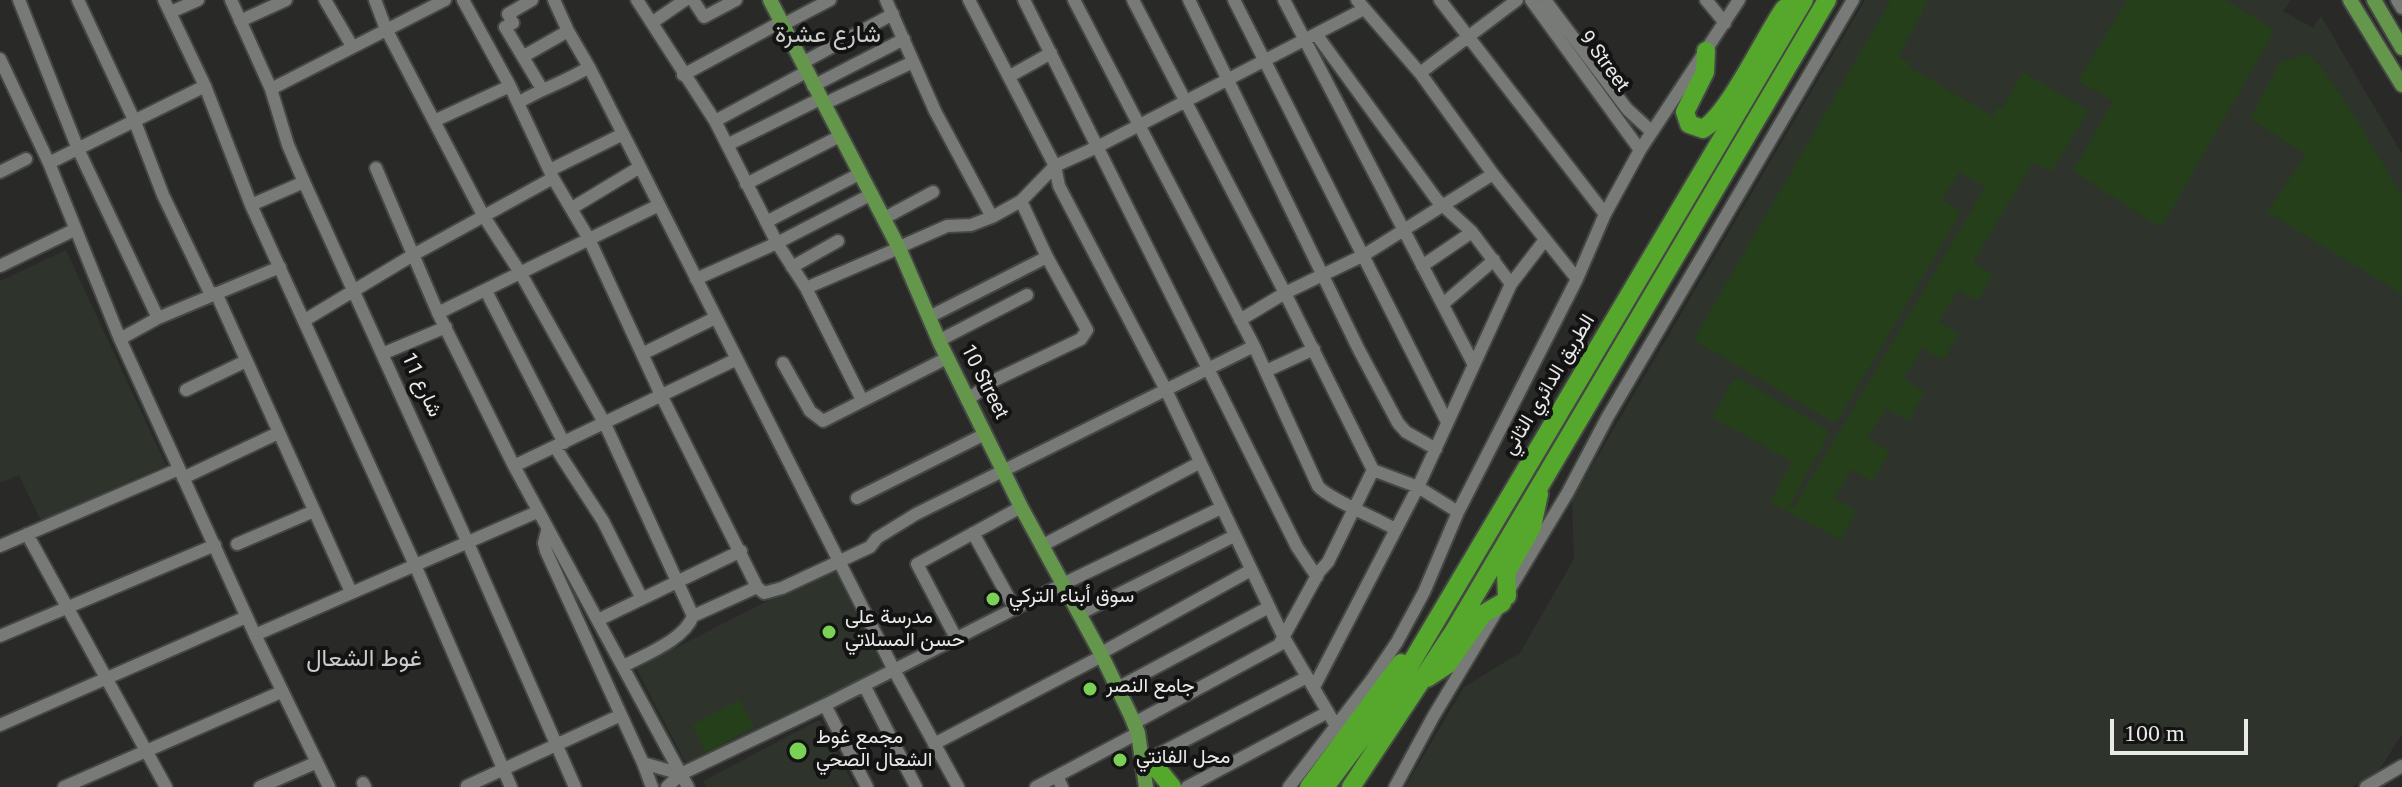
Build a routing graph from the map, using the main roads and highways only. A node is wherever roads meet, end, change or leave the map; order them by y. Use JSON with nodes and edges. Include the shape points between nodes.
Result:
{"nodes":[{"id":1,"x":770,"y":0,"type":"edge"},
{"id":2,"x":780,"y":0,"type":"edge"},
{"id":3,"x":1796,"y":0,"type":"edge"},
{"id":4,"x":1804,"y":0,"type":"edge"},
{"id":5,"x":1827,"y":0,"type":"edge"},
{"id":6,"x":2350,"y":0,"type":"edge"},
{"id":7,"x":2374,"y":0,"type":"edge"},
{"id":8,"x":786,"y":22,"type":"junction"},
{"id":9,"x":2402,"y":48,"type":"edge"},
{"id":10,"x":1706,"y":51,"type":"road end"},
{"id":11,"x":815,"y":80,"type":"junction"},
{"id":12,"x":2402,"y":85,"type":"edge"},
{"id":13,"x":902,"y":247,"type":"junction"},
{"id":14,"x":970,"y":397,"type":"junction"},
{"id":15,"x":1006,"y":469,"type":"junction"},
{"id":16,"x":1540,"y":483,"type":"junction"},
{"id":17,"x":1064,"y":584,"type":"junction"},
{"id":18,"x":1428,"y":635,"type":"junction"},
{"id":19,"x":1102,"y":654,"type":"junction"},
{"id":20,"x":1421,"y":682,"type":"junction"},
{"id":21,"x":1138,"y":727,"type":"junction"},
{"id":22,"x":1148,"y":762,"type":"junction"},
{"id":23,"x":1148,"y":787,"type":"edge"},
{"id":24,"x":1172,"y":787,"type":"edge"},
{"id":25,"x":1309,"y":787,"type":"edge"},
{"id":26,"x":1325,"y":787,"type":"edge"},
{"id":27,"x":1351,"y":787,"type":"edge"}],
"edges":[{"from":1,"to":8,"type":"main road","name":"10 Street"},
{"from":2,"to":8,"type":"main road","name":"10 Street"},
{"from":3,"to":10,"type":"highway","via":[[1784,9],[1735,90],[1703,129],[1689,124],[1685,112],[1705,72]]},
{"from":4,"to":18,"type":"highway","name":"الطريق الدائري الثاني"},
{"from":5,"to":16,"type":"highway","name":"الطريق الدائري الثاني"},
{"from":6,"to":12,"type":"main road"},
{"from":7,"to":9,"type":"main road"},
{"from":8,"to":11,"type":"main road","name":"10 Street"},
{"from":11,"to":13,"type":"main road","name":"10 Street"},
{"from":11,"to":13,"type":"main road","name":"10 Street","via":[[890,215]]},
{"from":13,"to":14,"type":"main road","name":"10 Street"},
{"from":13,"to":14,"type":"main road","name":"10 Street","via":[[947,358]]},
{"from":14,"to":15,"type":"main road","name":"10 Street"},
{"from":14,"to":15,"type":"main road","name":"10 Street"},
{"from":15,"to":17,"type":"main road","name":"10 Street"},
{"from":15,"to":17,"type":"main road","name":"10 Street"},
{"from":16,"to":20,"type":"highway","name":"الطريق الدائري الثاني"},
{"from":16,"to":20,"type":"highway","via":[[1535,519],[1506,573],[1504,599],[1477,621],[1447,665]]},
{"from":17,"to":19,"type":"main road","name":"10 Street"},
{"from":17,"to":19,"type":"main road","name":"10 Street"},
{"from":18,"to":25,"type":"highway","via":[[1396,668]]},
{"from":18,"to":26,"type":"highway","name":"الطريق الدائري الثاني","via":[[1385,707]]},
{"from":19,"to":21,"type":"main road","name":"10 Street"},
{"from":19,"to":21,"type":"main road","name":"10 Street"},
{"from":20,"to":27,"type":"highway","name":"الطريق الدائري الثاني"},
{"from":21,"to":22,"type":"main road","name":"10 Street"},
{"from":21,"to":23,"type":"main road","name":"10 Street"},
{"from":22,"to":23,"type":"main road","name":"10 Street"},
{"from":22,"to":24,"type":"highway"}]}
